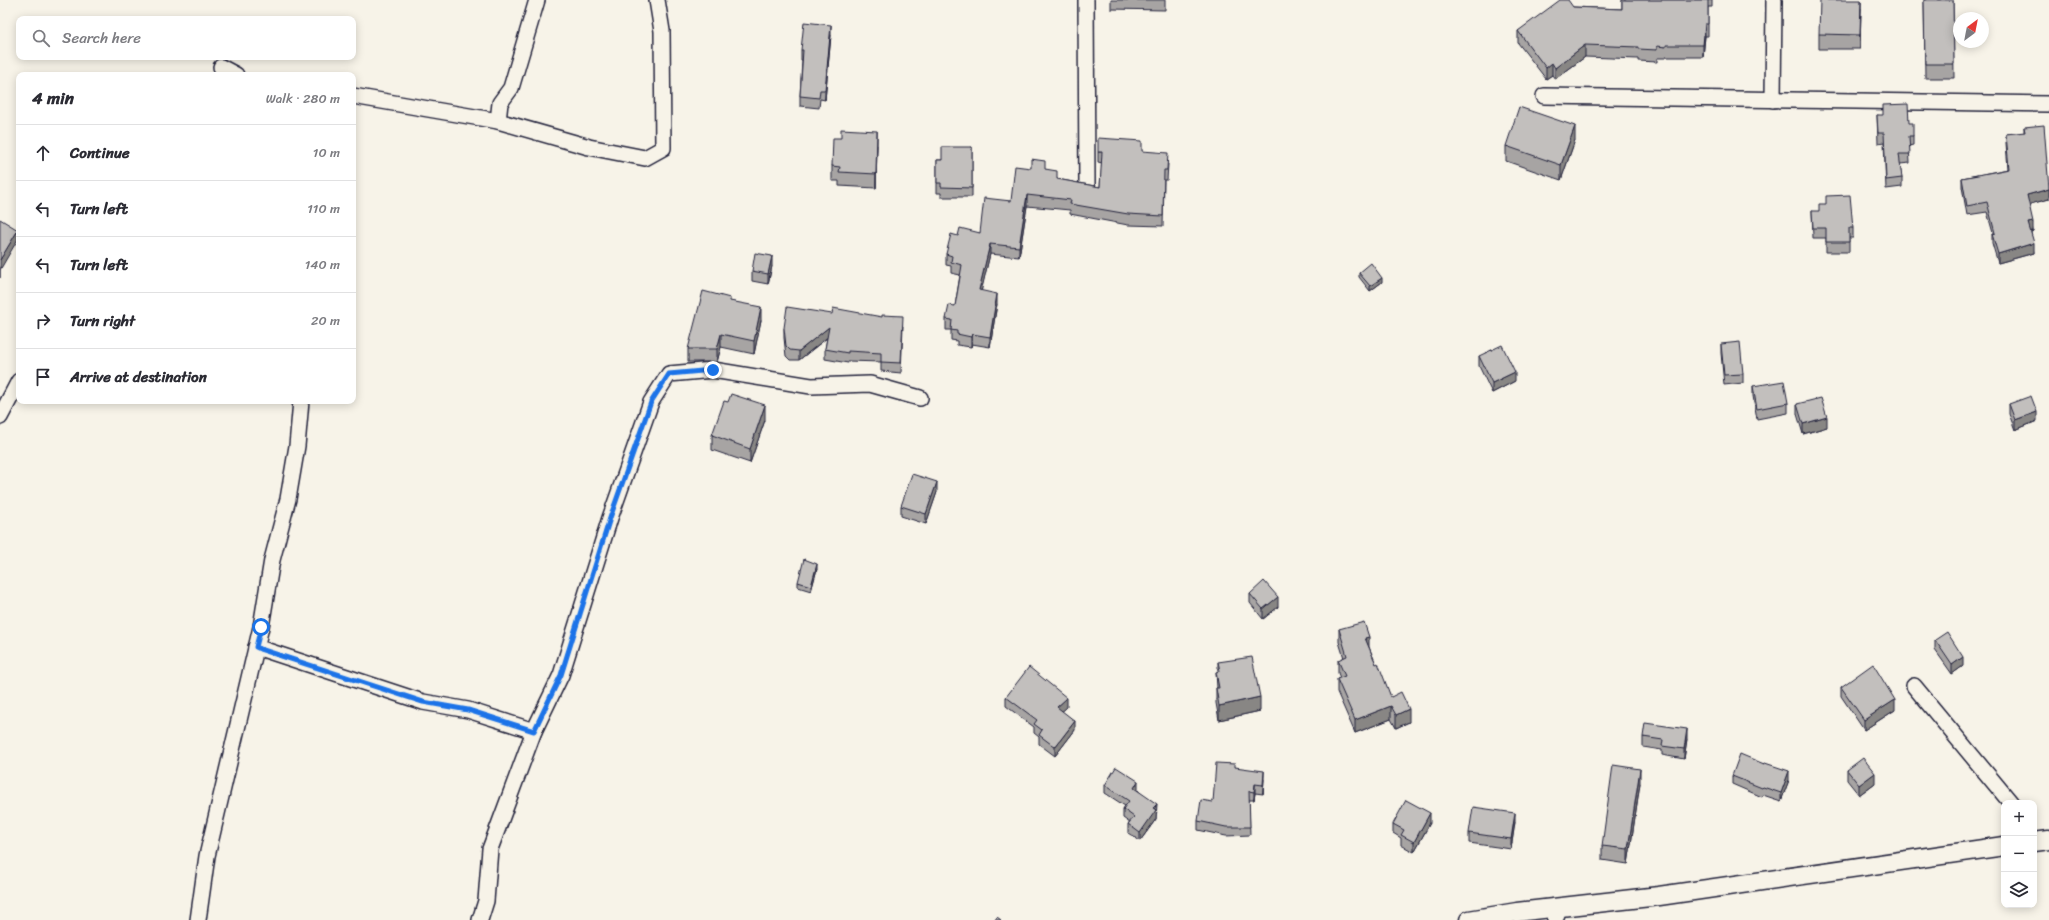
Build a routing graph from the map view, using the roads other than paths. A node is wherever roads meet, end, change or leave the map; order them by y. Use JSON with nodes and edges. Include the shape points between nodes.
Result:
{"nodes":[{"id":1,"x":537,"y":0,"type":"edge"},
{"id":2,"x":657,"y":0,"type":"edge"},
{"id":3,"x":1086,"y":0,"type":"edge"},
{"id":4,"x":1774,"y":0,"type":"edge"},
{"id":5,"x":221,"y":67,"type":"dead end"},
{"id":6,"x":230,"y":72,"type":"edge"},
{"id":7,"x":1544,"y":96,"type":"dead end"},
{"id":8,"x":356,"y":97,"type":"edge"},
{"id":9,"x":1773,"y":100,"type":"junction"},
{"id":10,"x":2049,"y":104,"type":"edge"},
{"id":11,"x":498,"y":121,"type":"junction"},
{"id":12,"x":1087,"y":187,"type":"edge"},
{"id":13,"x":16,"y":387,"type":"edge"},
{"id":14,"x":920,"y":398,"type":"dead end"},
{"id":15,"x":301,"y":404,"type":"edge"},
{"id":16,"x":0,"y":417,"type":"edge"},
{"id":17,"x":256,"y":647,"type":"junction"},
{"id":18,"x":1914,"y":686,"type":"dead end"},
{"id":19,"x":534,"y":731,"type":"junction"},
{"id":20,"x":2009,"y":800,"type":"edge"},
{"id":21,"x":2001,"y":846,"type":"edge"},
{"id":22,"x":1557,"y":914,"type":"edge"},
{"id":23,"x":198,"y":920,"type":"edge"},
{"id":24,"x":480,"y":920,"type":"edge"},
{"id":25,"x":1469,"y":920,"type":"edge"}],
"edges":[{"from":1,"to":11,"type":"street","via":[[511,88],[500,103]]},
{"from":2,"to":11,"type":"street","via":[[662,31],[663,148],[644,158],[589,147]]},
{"from":3,"to":12,"type":"street"},
{"from":4,"to":9,"type":"street"},
{"from":5,"to":6,"type":"street"},
{"from":7,"to":9,"type":"street"},
{"from":8,"to":11,"type":"street"},
{"from":9,"to":10,"type":"street"},
{"from":13,"to":16,"type":"street"},
{"from":14,"to":19,"type":"street","via":[[870,384],[811,386],[713,370],[669,374],[651,402],[610,518],[561,675]]},
{"from":15,"to":17,"type":"street","via":[[288,499],[272,560]]},
{"from":17,"to":19,"type":"street","via":[[423,702],[468,710]]},
{"from":17,"to":23,"type":"street","via":[[207,856]]},
{"from":18,"to":20,"type":"street"},
{"from":19,"to":24,"type":"street","via":[[490,850],[486,901]]},
{"from":21,"to":22,"type":"street","via":[[1659,896]]},
{"from":22,"to":25,"type":"street"}]}
